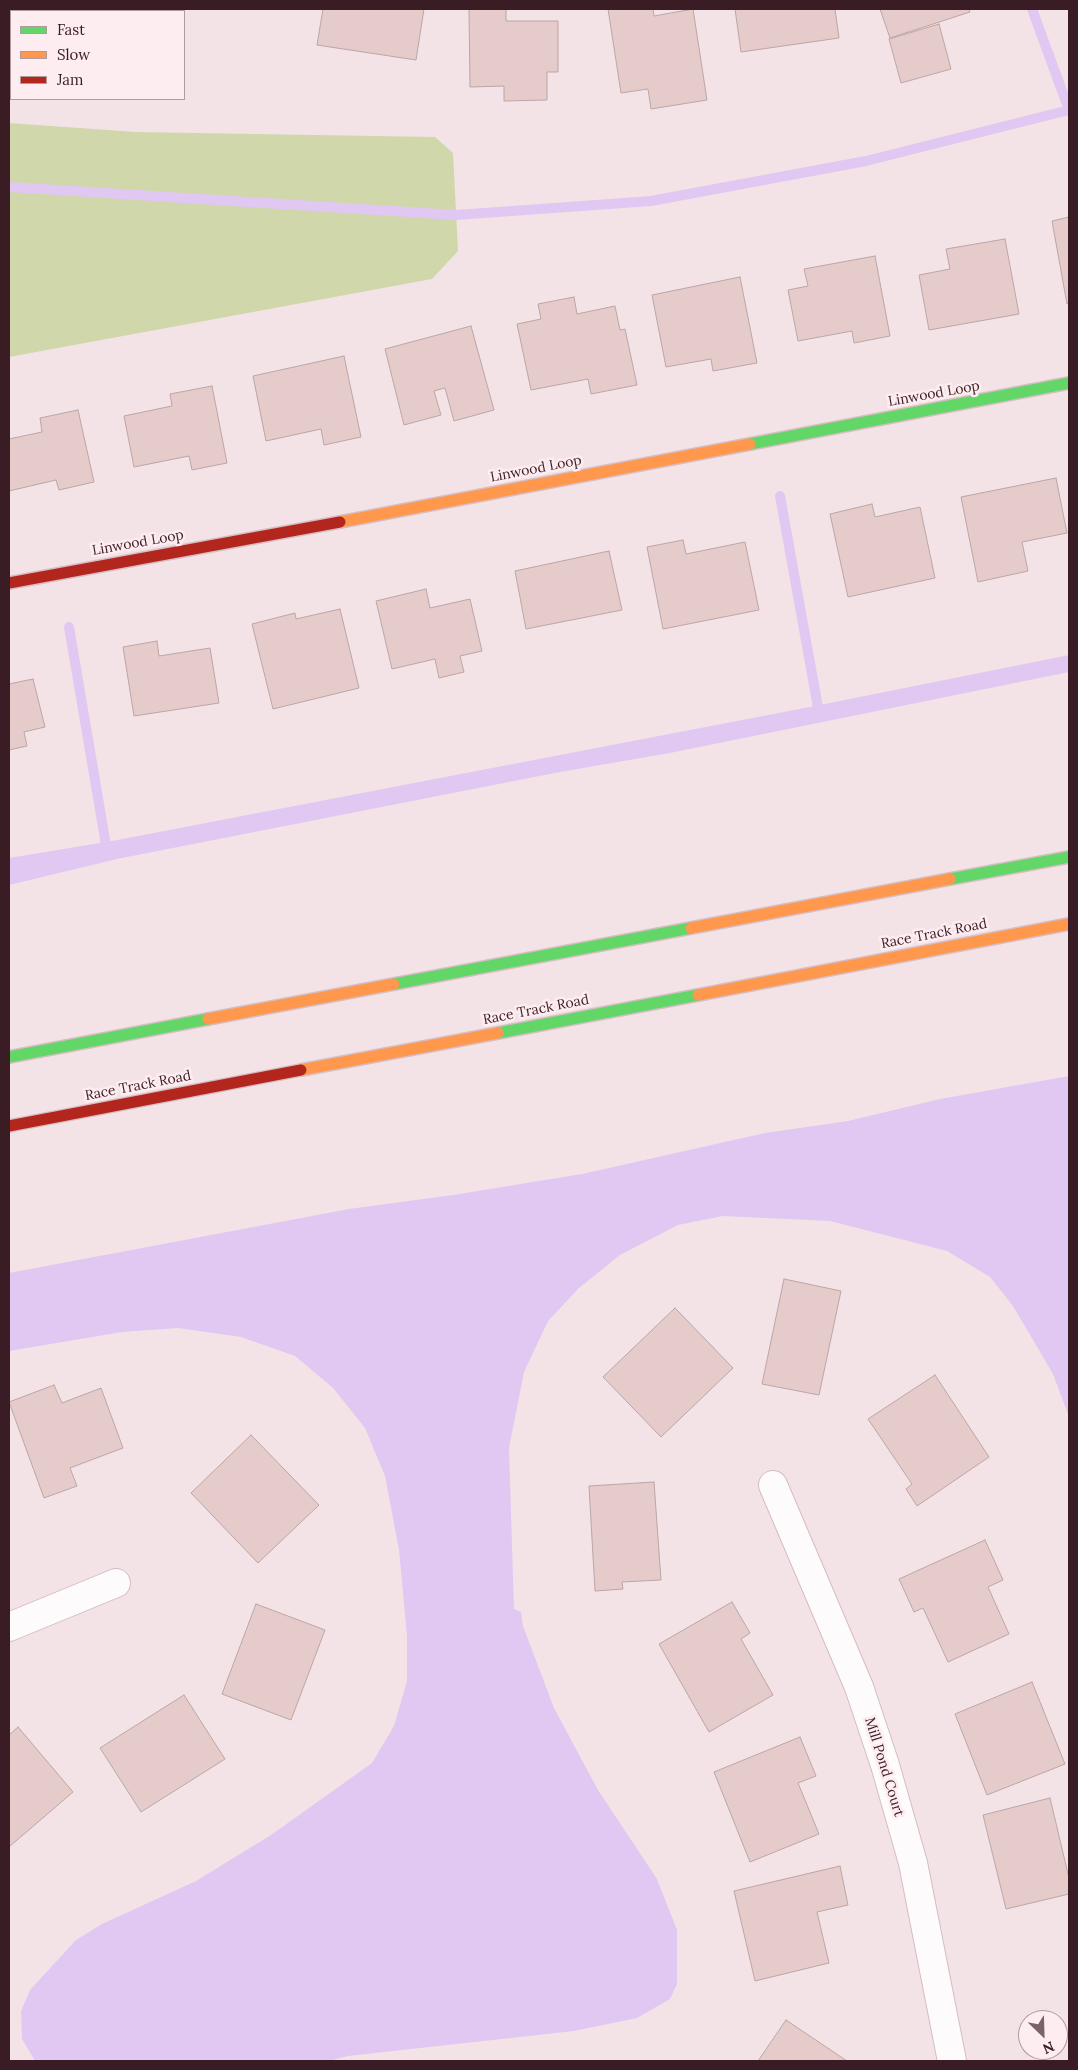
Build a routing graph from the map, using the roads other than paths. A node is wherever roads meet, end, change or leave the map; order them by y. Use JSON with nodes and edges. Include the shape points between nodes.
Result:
{"nodes":[{"id":1,"x":1069,"y":383,"type":"edge"},
{"id":2,"x":9,"y":583,"type":"edge"},
{"id":3,"x":1069,"y":857,"type":"edge"},
{"id":4,"x":1069,"y":924,"type":"edge"},
{"id":5,"x":9,"y":1057,"type":"edge"},
{"id":6,"x":9,"y":1126,"type":"edge"},
{"id":7,"x":773,"y":1485,"type":"dead end"},
{"id":8,"x":116,"y":1583,"type":"dead end"},
{"id":9,"x":9,"y":1627,"type":"edge"},
{"id":10,"x":952,"y":2061,"type":"edge"}],
"edges":[{"from":1,"to":2,"type":"main road","name":"Linwood Loop"},
{"from":3,"to":5,"type":"main road"},
{"from":4,"to":6,"type":"main road","name":"Race Track Road"},
{"from":7,"to":10,"type":"street","name":"Mill Pond Court","via":[[859,1687],[885,1764],[912,1863]]},
{"from":8,"to":9,"type":"street"}]}
